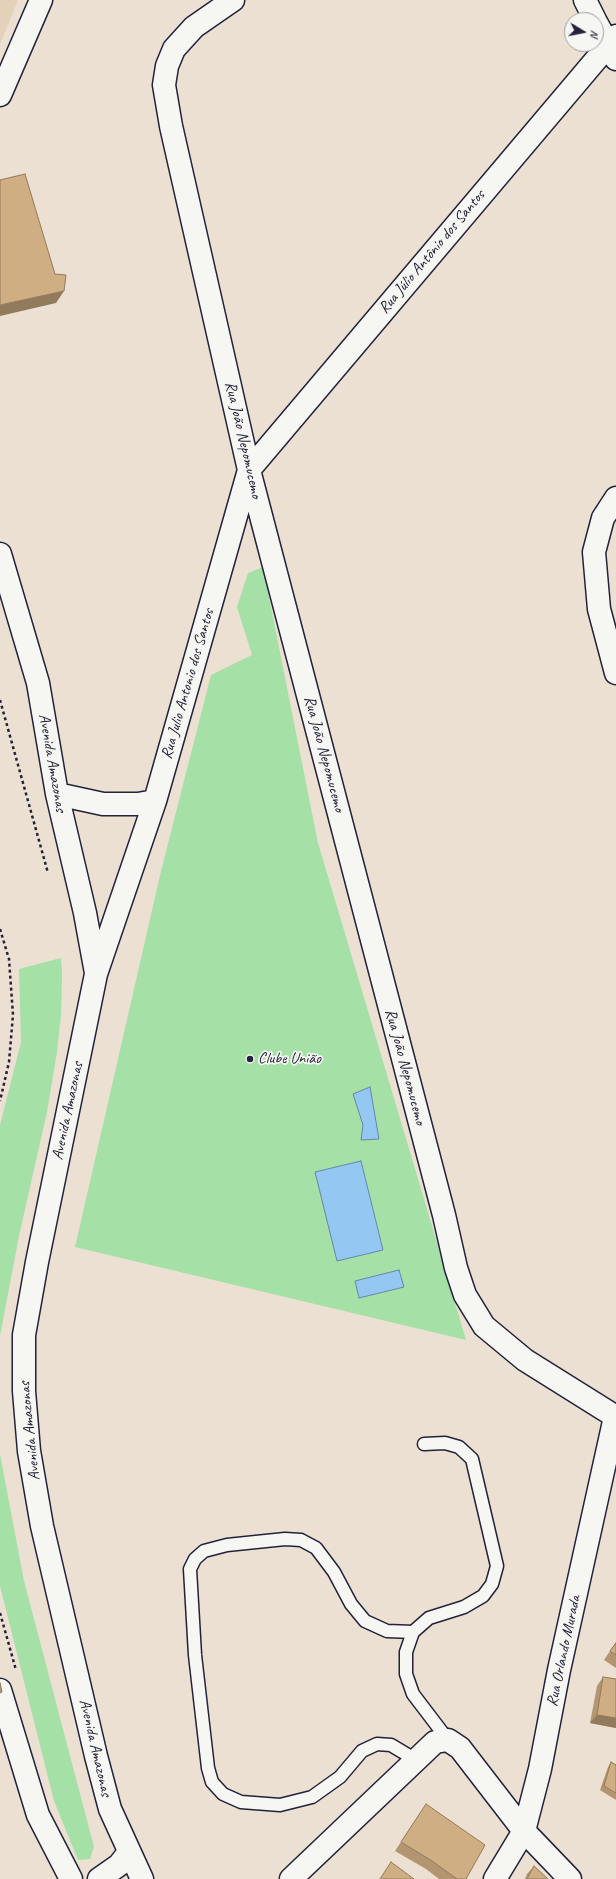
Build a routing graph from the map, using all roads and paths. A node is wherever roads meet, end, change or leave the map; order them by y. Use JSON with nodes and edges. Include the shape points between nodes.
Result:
{"nodes":[{"id":1,"x":41,"y":0,"type":"edge"},
{"id":2,"x":233,"y":0,"type":"edge"},
{"id":3,"x":585,"y":0,"type":"edge"},
{"id":4,"x":591,"y":12,"type":"edge"},
{"id":5,"x":604,"y":34,"type":"edge"},
{"id":6,"x":613,"y":46,"type":"edge"},
{"id":7,"x":0,"y":95,"type":"edge"},
{"id":8,"x":250,"y":470,"type":"junction"},
{"id":9,"x":616,"y":498,"type":"edge"},
{"id":10,"x":0,"y":554,"type":"edge"},
{"id":11,"x":616,"y":673,"type":"edge"},
{"id":12,"x":0,"y":703,"type":"edge"},
{"id":13,"x":57,"y":794,"type":"junction"},
{"id":14,"x":155,"y":801,"type":"junction"},
{"id":15,"x":48,"y":875,"type":"dead end"},
{"id":16,"x":0,"y":929,"type":"edge"},
{"id":17,"x":96,"y":974,"type":"junction"},
{"id":18,"x":0,"y":1101,"type":"edge"},
{"id":19,"x":615,"y":1417,"type":"edge"},
{"id":20,"x":424,"y":1444,"type":"dead end"},
{"id":21,"x":413,"y":1632,"type":"junction"},
{"id":22,"x":0,"y":1690,"type":"edge"},
{"id":23,"x":448,"y":1740,"type":"junction"},
{"id":24,"x":416,"y":1760,"type":"junction"},
{"id":25,"x":524,"y":1831,"type":"junction"},
{"id":26,"x":129,"y":1852,"type":"junction"},
{"id":27,"x":71,"y":1879,"type":"edge"},
{"id":28,"x":99,"y":1879,"type":"edge"},
{"id":29,"x":142,"y":1879,"type":"edge"},
{"id":30,"x":291,"y":1879,"type":"edge"},
{"id":31,"x":495,"y":1879,"type":"edge"},
{"id":32,"x":570,"y":1879,"type":"edge"}],
"edges":[{"from":1,"to":7,"type":"street"},
{"from":2,"to":8,"type":"street","name":"Rua João Nepomucemo","via":[[194,27],[174,49],[166,66],[164,85],[171,126]]},
{"from":3,"to":4,"type":"street"},
{"from":5,"to":6,"type":"street"},
{"from":6,"to":8,"type":"street","name":"Rua Júlio Antônio dos Santos"},
{"from":8,"to":14,"type":"street","name":"Rua Julio Antonio dos Santos"},
{"from":8,"to":19,"type":"street","name":"Rua João Nepomucemo","via":[[465,1295],[484,1326],[525,1360]]},
{"from":9,"to":11,"type":"street","via":[[603,518],[594,552],[599,609]]},
{"from":10,"to":13,"type":"street","name":"Avenida Amazonas","via":[[38,683]]},
{"from":12,"to":15,"type":"path"},
{"from":13,"to":14,"type":"street","via":[[108,805]]},
{"from":13,"to":17,"type":"street","name":"Avenida Amazonas","via":[[85,913]]},
{"from":14,"to":17,"type":"street","name":"Avenida Amazonas"},
{"from":16,"to":18,"type":"path","via":[[9,959],[13,1015],[9,1062]]},
{"from":17,"to":26,"type":"street","name":"Avenida Amazonas","via":[[24,1335],[24,1391],[29,1451],[42,1526],[110,1809]]},
{"from":19,"to":25,"type":"street","name":"Rua Orlando Murada","via":[[540,1768]]},
{"from":20,"to":21,"type":"lane","via":[[445,1443],[459,1447],[472,1459],[497,1566],[492,1584],[483,1596],[464,1607],[429,1618]]},
{"from":21,"to":23,"type":"lane","via":[[406,1652],[406,1674],[413,1694]]},
{"from":21,"to":24,"type":"lane","via":[[386,1631],[365,1621],[351,1604],[334,1572],[316,1548],[301,1540],[285,1539],[227,1545],[204,1551],[194,1559],[190,1569],[195,1655],[208,1768],[212,1782],[224,1794],[241,1802],[280,1805],[312,1797],[340,1777],[362,1751],[377,1744],[391,1745]]},
{"from":22,"to":27,"type":"street","via":[[38,1815]]},
{"from":23,"to":24,"type":"street","via":[[435,1742]]},
{"from":23,"to":25,"type":"street","via":[[460,1748]]},
{"from":24,"to":30,"type":"street"},
{"from":25,"to":31,"type":"street","name":"Rua Orlando Murada"},
{"from":25,"to":32,"type":"street"},
{"from":26,"to":28,"type":"street","via":[[119,1865]]},
{"from":26,"to":29,"type":"street","name":"Avenida Amazonas"}]}
